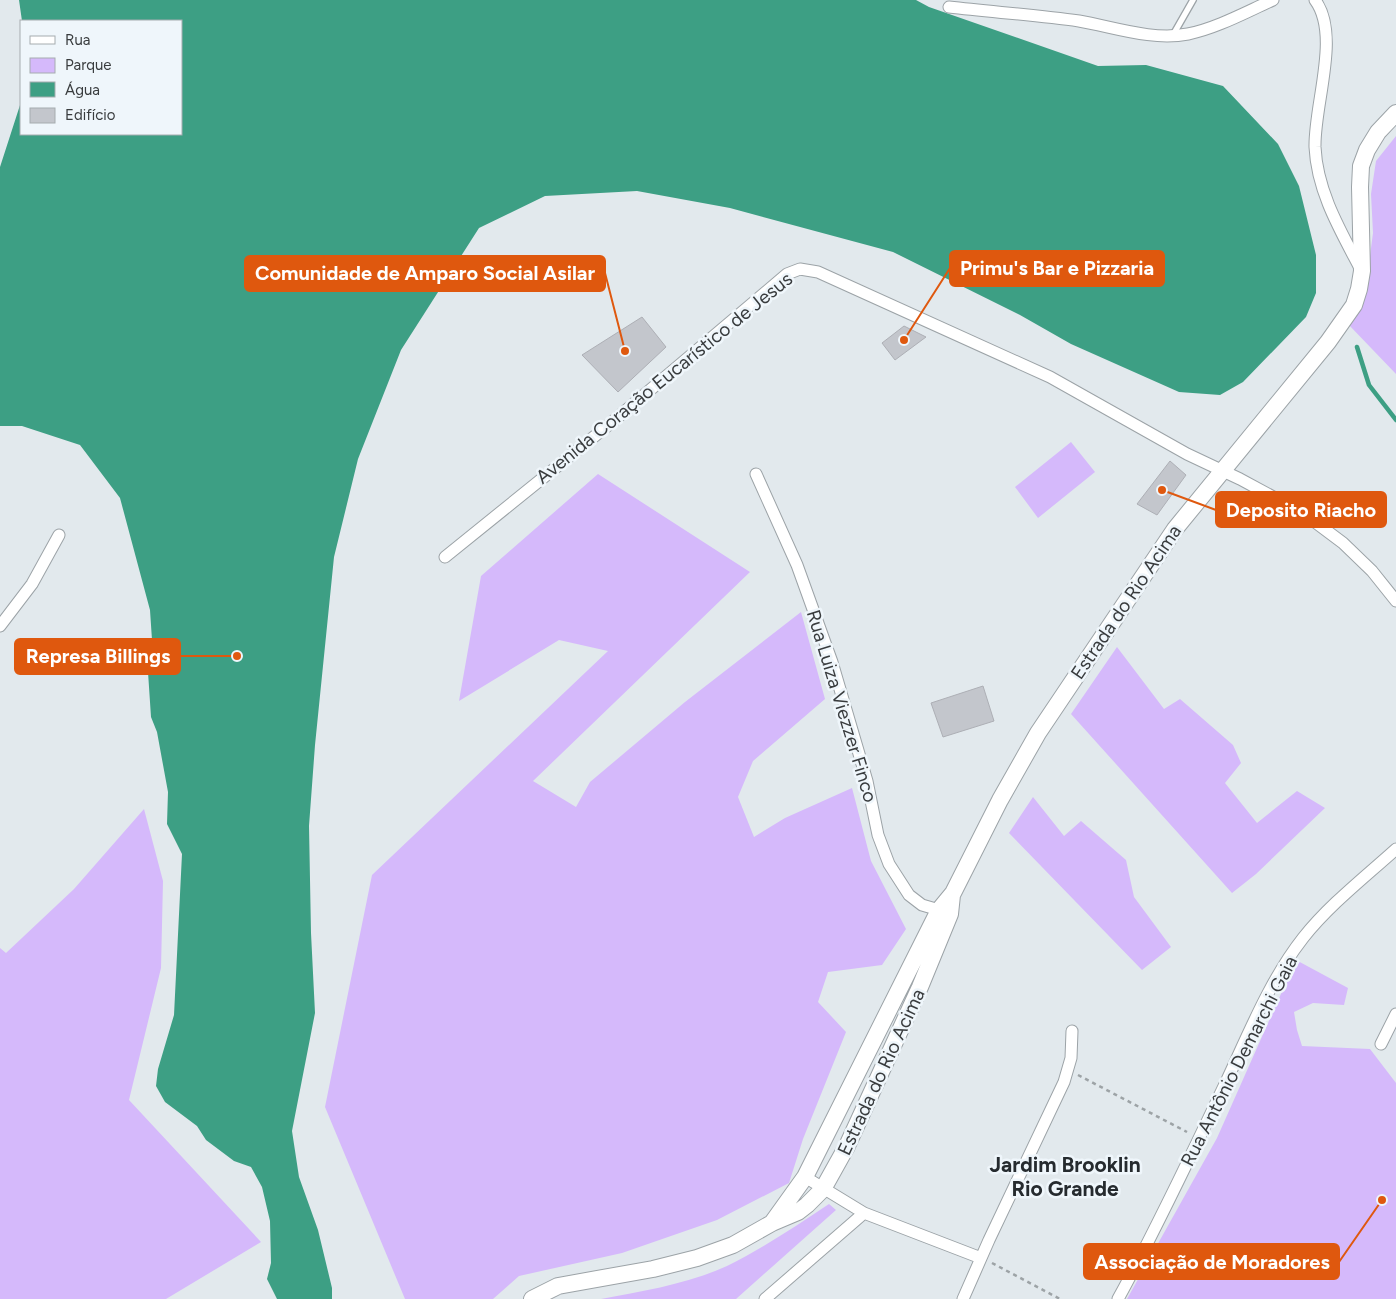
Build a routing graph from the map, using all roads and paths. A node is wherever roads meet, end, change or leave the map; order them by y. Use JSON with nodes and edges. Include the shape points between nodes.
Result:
{"nodes":[{"id":1,"x":1193,"y":0,"type":"edge"},
{"id":2,"x":1273,"y":0,"type":"edge"},
{"id":3,"x":1315,"y":0,"type":"edge"},
{"id":4,"x":950,"y":7,"type":"dead end"},
{"id":5,"x":1173,"y":36,"type":"junction"},
{"id":6,"x":1396,"y":113,"type":"edge"},
{"id":7,"x":1362,"y":271,"type":"junction"},
{"id":8,"x":1222,"y":470,"type":"junction"},
{"id":9,"x":756,"y":474,"type":"dead end"},
{"id":10,"x":59,"y":535,"type":"dead end"},
{"id":11,"x":445,"y":557,"type":"dead end"},
{"id":12,"x":1396,"y":601,"type":"edge"},
{"id":13,"x":0,"y":626,"type":"edge"},
{"id":14,"x":1396,"y":849,"type":"edge"},
{"id":15,"x":944,"y":912,"type":"junction"},
{"id":16,"x":1396,"y":1014,"type":"edge"},
{"id":17,"x":1072,"y":1031,"type":"dead end"},
{"id":18,"x":1381,"y":1044,"type":"dead end"},
{"id":19,"x":1068,"y":1070,"type":"junction"},
{"id":20,"x":1187,"y":1132,"type":"dead end"},
{"id":21,"x":805,"y":1177,"type":"junction"},
{"id":22,"x":823,"y":1189,"type":"junction"},
{"id":23,"x":864,"y":1213,"type":"junction"},
{"id":24,"x":772,"y":1223,"type":"junction"},
{"id":25,"x":982,"y":1258,"type":"junction"},
{"id":26,"x":532,"y":1299,"type":"edge"},
{"id":27,"x":765,"y":1299,"type":"edge"},
{"id":28,"x":963,"y":1299,"type":"edge"},
{"id":29,"x":1060,"y":1299,"type":"edge"},
{"id":30,"x":1118,"y":1299,"type":"edge"}],
"edges":[{"from":1,"to":5,"type":"lane"},
{"from":2,"to":5,"type":"street","via":[[1209,28]]},
{"from":3,"to":7,"type":"street","via":[[1323,15],[1326,41],[1316,122],[1318,172],[1338,226]]},
{"from":4,"to":5,"type":"street","via":[[1062,19]]},
{"from":6,"to":7,"type":"main road","name":"Estrada do Rio Acima","via":[[1378,132],[1361,166]]},
{"from":7,"to":8,"type":"main road","name":"Estrada do Rio Acima","via":[[1354,305],[1328,342]]},
{"from":8,"to":11,"type":"street","name":"Avenida Coração Eucarístico de Jesus","via":[[1187,454],[1050,377],[818,272],[800,269],[787,274],[611,423]]},
{"from":8,"to":12,"type":"street","name":"Avenida Coração Eucarístico de Jesus","via":[[1302,514],[1343,543]]},
{"from":8,"to":15,"type":"main road","name":"Estrada do Rio Acima","via":[[1175,529],[1038,733]]},
{"from":9,"to":15,"type":"street","name":"Rua Luiza Viezzer Finco","via":[[797,565],[832,662],[867,780],[883,850],[909,895],[922,905]]},
{"from":10,"to":13,"type":"street","via":[[32,584]]},
{"from":14,"to":30,"type":"street","name":"Rua Antônio Demarchi Gaia","via":[[1326,913],[1287,962],[1245,1041],[1160,1221]]},
{"from":15,"to":21,"type":"main road","name":"Estrada do Rio Acima"},
{"from":15,"to":22,"type":"main road","name":"Estrada do Rio Acima","via":[[920,987],[847,1146]]},
{"from":16,"to":18,"type":"street"},
{"from":17,"to":19,"type":"street"},
{"from":19,"to":20,"type":"path"},
{"from":19,"to":25,"type":"street"},
{"from":21,"to":22,"type":"street"},
{"from":21,"to":24,"type":"main road","name":"Estrada do Rio Acima"},
{"from":22,"to":23,"type":"street"},
{"from":22,"to":24,"type":"main road","name":"Estrada do Rio Acima","via":[[798,1212]]},
{"from":23,"to":25,"type":"street"},
{"from":23,"to":27,"type":"street"},
{"from":24,"to":26,"type":"main road","name":"Estrada do Rio Acima","via":[[733,1245],[697,1258],[558,1286]]},
{"from":25,"to":28,"type":"street"},
{"from":25,"to":29,"type":"path"}]}
